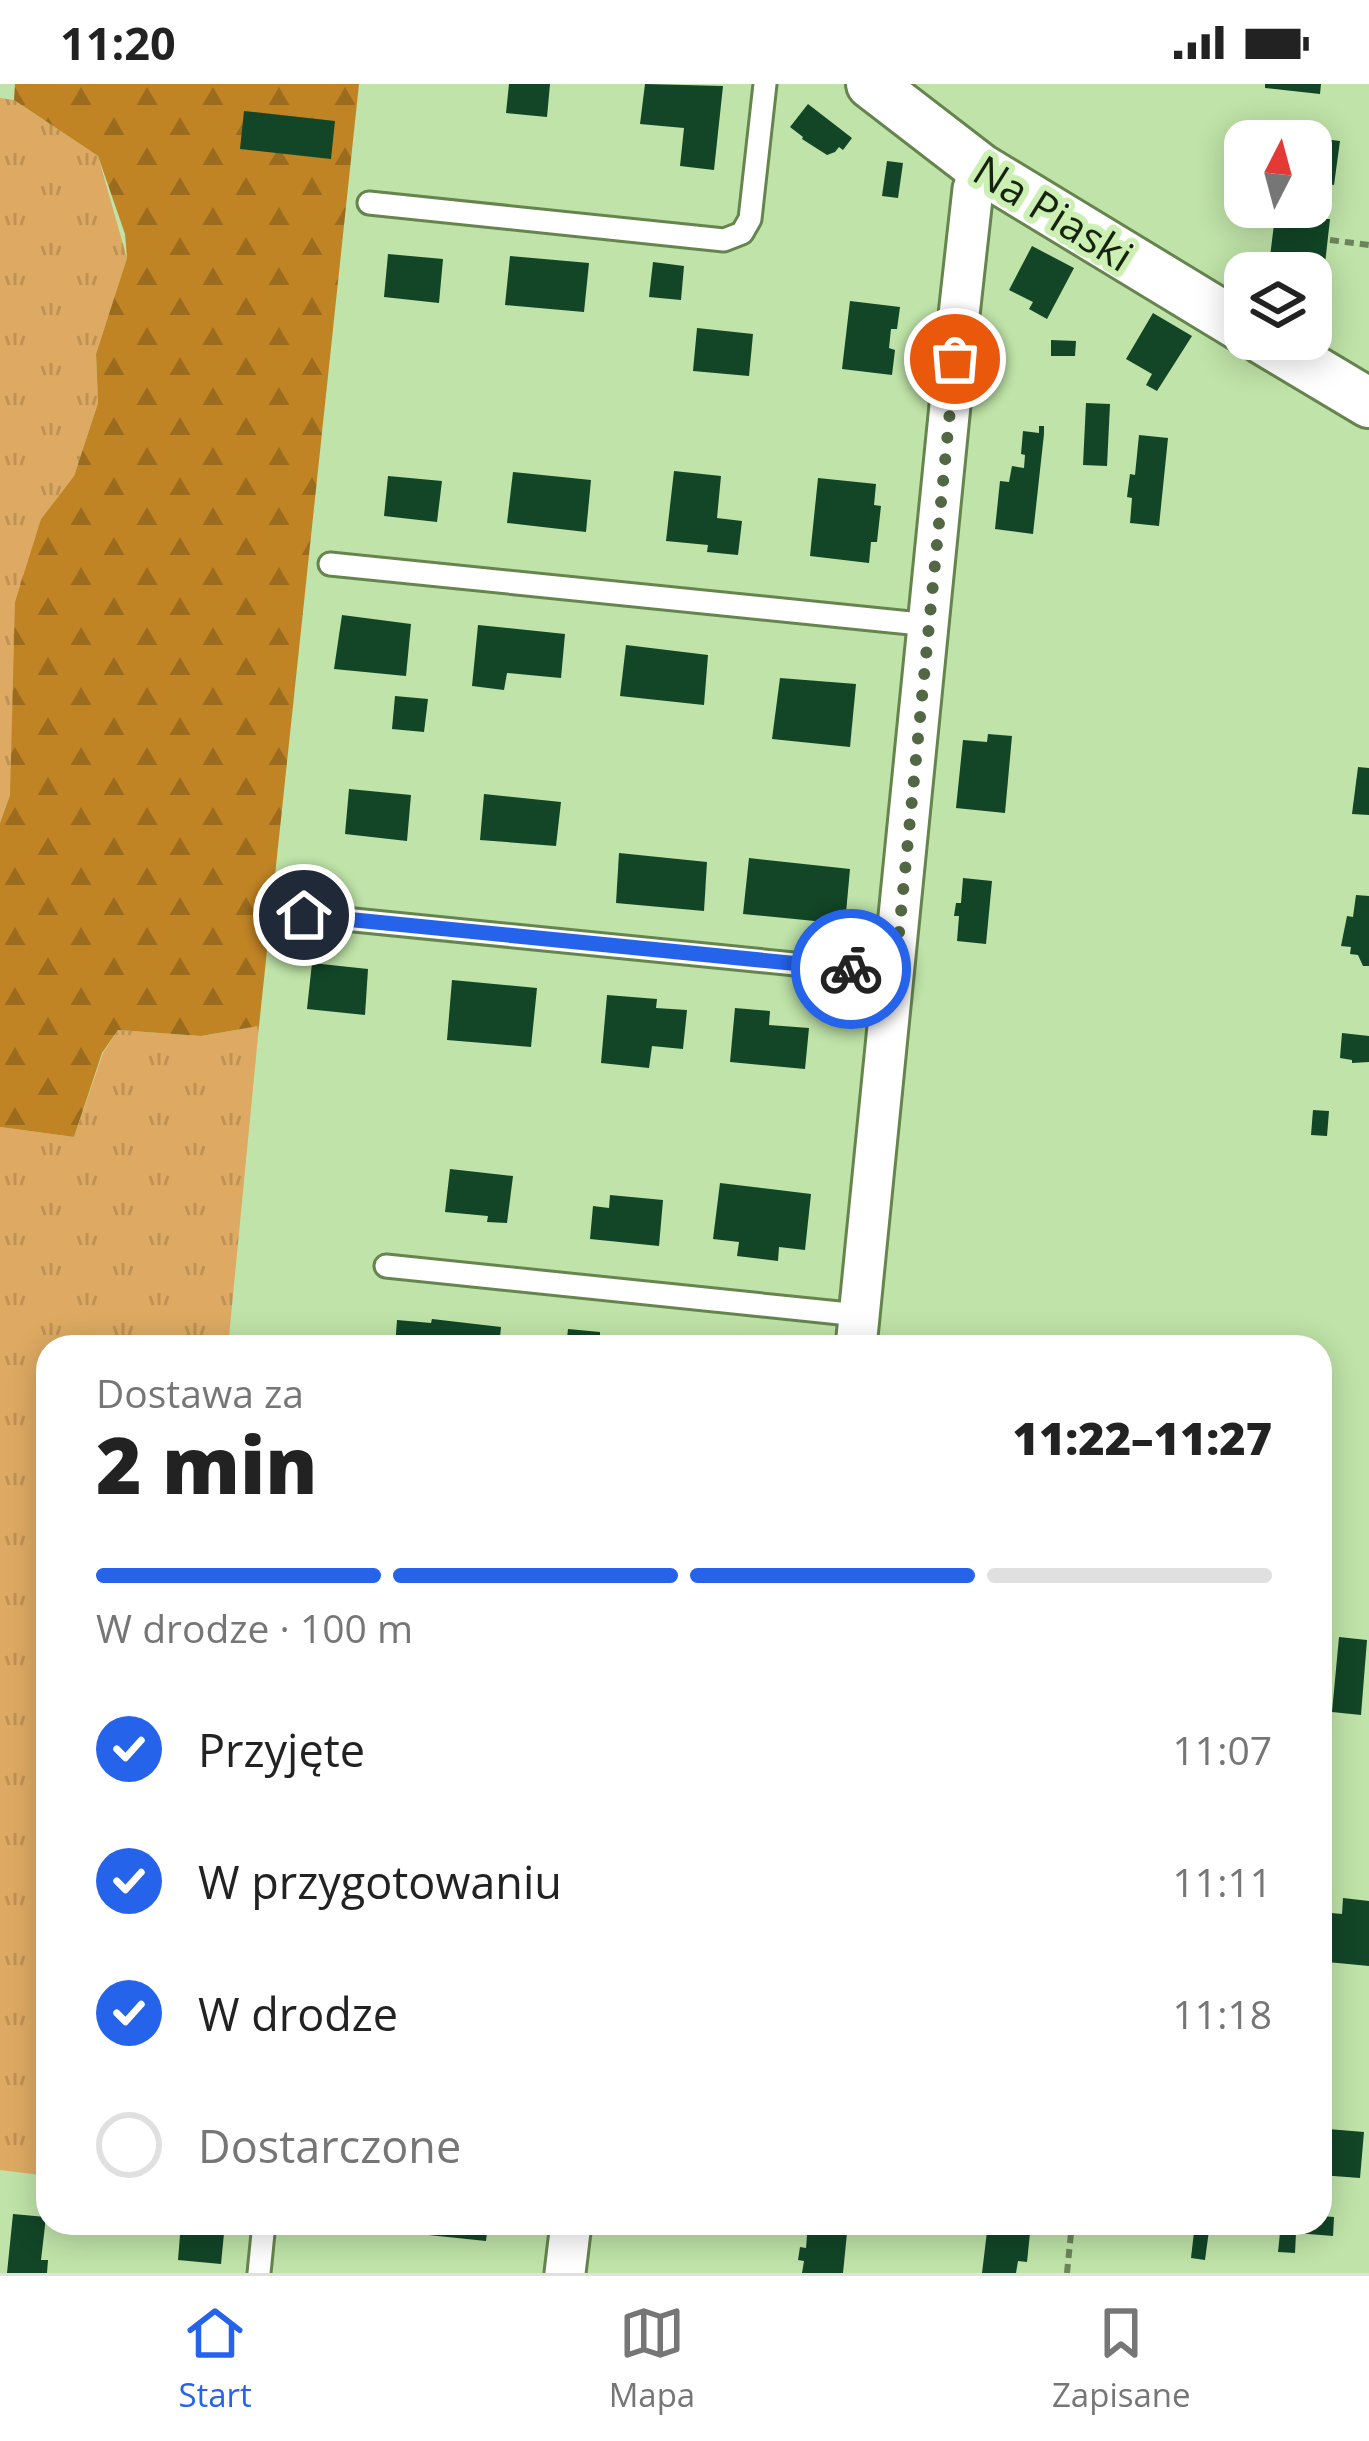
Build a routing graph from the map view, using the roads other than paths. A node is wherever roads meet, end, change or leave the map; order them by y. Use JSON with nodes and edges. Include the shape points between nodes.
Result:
{"nodes":[{"id":1,"x":765,"y":84,"type":"edge"},
{"id":2,"x":871,"y":84,"type":"edge"},
{"id":3,"x":980,"y":168,"type":"junction"},
{"id":4,"x":369,"y":203,"type":"dead end"},
{"id":5,"x":1224,"y":316,"type":"edge"},
{"id":6,"x":1297,"y":360,"type":"edge"},
{"id":7,"x":1369,"y":404,"type":"edge"},
{"id":8,"x":330,"y":564,"type":"dead end"},
{"id":9,"x":930,"y":625,"type":"junction"},
{"id":10,"x":304,"y":915,"type":"dead end"},
{"id":11,"x":895,"y":974,"type":"junction"},
{"id":12,"x":386,"y":1266,"type":"dead end"},
{"id":13,"x":858,"y":1331,"type":"edge"},
{"id":14,"x":263,"y":2235,"type":"edge"},
{"id":15,"x":570,"y":2235,"type":"edge"},
{"id":16,"x":259,"y":2273,"type":"edge"},
{"id":17,"x":565,"y":2273,"type":"edge"}],
"edges":[{"from":1,"to":4,"type":"lane","via":[[750,219],[724,240]]},
{"from":2,"to":3,"type":"street","name":"Na Piaski"},
{"from":3,"to":5,"type":"street","name":"Na Piaski"},
{"from":3,"to":9,"type":"street"},
{"from":6,"to":7,"type":"street"},
{"from":8,"to":9,"type":"lane"},
{"from":9,"to":11,"type":"street"},
{"from":10,"to":11,"type":"lane"},
{"from":11,"to":13,"type":"street"},
{"from":12,"to":13,"type":"lane"},
{"from":14,"to":16,"type":"lane"},
{"from":15,"to":17,"type":"street"}]}
